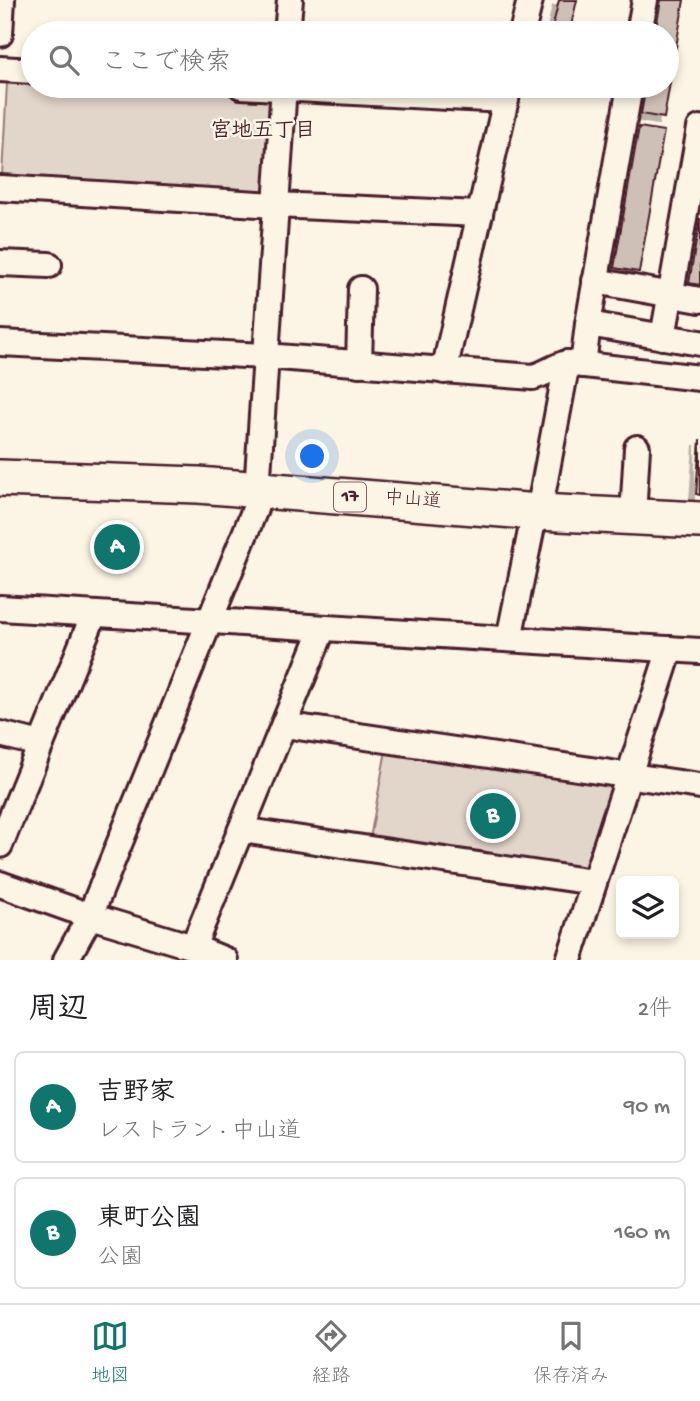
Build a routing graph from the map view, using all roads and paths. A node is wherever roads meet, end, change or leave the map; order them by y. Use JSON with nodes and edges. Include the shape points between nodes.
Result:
{"nodes":[{"id":1,"x":2,"y":0,"type":"edge"},
{"id":2,"x":290,"y":0,"type":"edge"},
{"id":3,"x":530,"y":0,"type":"edge"},
{"id":4,"x":645,"y":0,"type":"edge"},
{"id":5,"x":288,"y":21,"type":"edge"},
{"id":6,"x":525,"y":21,"type":"edge"},
{"id":7,"x":641,"y":21,"type":"edge"},
{"id":8,"x":0,"y":34,"type":"edge"},
{"id":9,"x":0,"y":69,"type":"edge"},
{"id":10,"x":21,"y":70,"type":"edge"},
{"id":11,"x":283,"y":98,"type":"edge"},
{"id":12,"x":507,"y":98,"type":"edge"},
{"id":13,"x":628,"y":98,"type":"edge"},
{"id":14,"x":700,"y":128,"type":"edge"},
{"id":15,"x":0,"y":188,"type":"edge"},
{"id":16,"x":275,"y":205,"type":"junction"},
{"id":17,"x":480,"y":214,"type":"junction"},
{"id":18,"x":0,"y":263,"type":"edge"},
{"id":19,"x":49,"y":265,"type":"dead end"},
{"id":20,"x":596,"y":281,"type":"junction"},
{"id":21,"x":361,"y":289,"type":"dead end"},
{"id":22,"x":671,"y":295,"type":"junction"},
{"id":23,"x":700,"y":300,"type":"edge"},
{"id":24,"x":588,"y":324,"type":"junction"},
{"id":25,"x":663,"y":337,"type":"junction"},
{"id":26,"x":0,"y":343,"type":"edge"},
{"id":27,"x":700,"y":343,"type":"edge"},
{"id":28,"x":265,"y":356,"type":"junction"},
{"id":29,"x":359,"y":364,"type":"junction"},
{"id":30,"x":575,"y":364,"type":"junction"},
{"id":31,"x":444,"y":371,"type":"junction"},
{"id":32,"x":700,"y":378,"type":"edge"},
{"id":33,"x":637,"y":448,"type":"dead end"},
{"id":34,"x":0,"y":478,"type":"edge"},
{"id":35,"x":0,"y":494,"type":"edge"},
{"id":36,"x":256,"y":500,"type":"junction"},
{"id":37,"x":633,"y":516,"type":"junction"},
{"id":38,"x":535,"y":519,"type":"junction"},
{"id":39,"x":700,"y":520,"type":"edge"},
{"id":40,"x":700,"y":536,"type":"edge"},
{"id":41,"x":0,"y":608,"type":"edge"},
{"id":42,"x":94,"y":614,"type":"junction"},
{"id":43,"x":210,"y":622,"type":"junction"},
{"id":44,"x":323,"y":628,"type":"junction"},
{"id":45,"x":509,"y":639,"type":"junction"},
{"id":46,"x":670,"y":649,"type":"junction"},
{"id":47,"x":700,"y":651,"type":"edge"},
{"id":48,"x":284,"y":725,"type":"junction"},
{"id":49,"x":0,"y":734,"type":"edge"},
{"id":50,"x":41,"y":744,"type":"junction"},
{"id":51,"x":628,"y":775,"type":"junction"},
{"id":52,"x":700,"y":786,"type":"edge"},
{"id":53,"x":241,"y":830,"type":"junction"},
{"id":54,"x":0,"y":845,"type":"edge"},
{"id":55,"x":593,"y":881,"type":"junction"},
{"id":56,"x":0,"y":884,"type":"edge"},
{"id":57,"x":90,"y":916,"type":"junction"},
{"id":58,"x":194,"y":947,"type":"junction"},
{"id":59,"x":66,"y":960,"type":"edge"},
{"id":60,"x":225,"y":960,"type":"edge"},
{"id":61,"x":569,"y":960,"type":"edge"}],
"edges":[{"from":1,"to":8,"type":"street"},
{"from":2,"to":5,"type":"street"},
{"from":3,"to":6,"type":"street"},
{"from":4,"to":7,"type":"street"},
{"from":9,"to":10,"type":"street"},
{"from":11,"to":16,"type":"street"},
{"from":12,"to":17,"type":"street"},
{"from":13,"to":20,"type":"street"},
{"from":14,"to":22,"type":"street"},
{"from":15,"to":16,"type":"street"},
{"from":16,"to":17,"type":"street"},
{"from":16,"to":28,"type":"street"},
{"from":17,"to":31,"type":"street"},
{"from":18,"to":19,"type":"street"},
{"from":20,"to":22,"type":"street"},
{"from":20,"to":24,"type":"street"},
{"from":21,"to":29,"type":"street"},
{"from":22,"to":23,"type":"street"},
{"from":22,"to":25,"type":"street"},
{"from":24,"to":25,"type":"street"},
{"from":24,"to":30,"type":"street"},
{"from":25,"to":27,"type":"street"},
{"from":26,"to":28,"type":"street"},
{"from":28,"to":29,"type":"street"},
{"from":28,"to":36,"type":"street"},
{"from":29,"to":31,"type":"street"},
{"from":30,"to":31,"type":"street","via":[[558,365],[533,376]]},
{"from":30,"to":32,"type":"street"},
{"from":30,"to":38,"type":"street"},
{"from":33,"to":37,"type":"street"},
{"from":34,"to":36,"type":"highway","name":"中山道","number":"17","via":[[198,485]]},
{"from":35,"to":36,"type":"highway","name":"中山道","number":"17"},
{"from":36,"to":38,"type":"highway","name":"中山道","number":"17"},
{"from":36,"to":43,"type":"street"},
{"from":37,"to":38,"type":"highway","name":"中山道","number":"17"},
{"from":37,"to":39,"type":"highway","name":"中山道","number":"17"},
{"from":38,"to":40,"type":"highway","name":"中山道","number":"17"},
{"from":38,"to":45,"type":"street"},
{"from":41,"to":42,"type":"street"},
{"from":42,"to":43,"type":"street"},
{"from":42,"to":50,"type":"street"},
{"from":43,"to":44,"type":"street"},
{"from":43,"to":57,"type":"street"},
{"from":44,"to":45,"type":"street"},
{"from":44,"to":48,"type":"street"},
{"from":45,"to":46,"type":"street"},
{"from":46,"to":47,"type":"street"},
{"from":46,"to":51,"type":"street"},
{"from":48,"to":51,"type":"street"},
{"from":48,"to":53,"type":"street"},
{"from":49,"to":50,"type":"street"},
{"from":50,"to":54,"type":"street"},
{"from":51,"to":52,"type":"street"},
{"from":51,"to":55,"type":"street"},
{"from":53,"to":55,"type":"street"},
{"from":53,"to":58,"type":"street"},
{"from":55,"to":61,"type":"street"},
{"from":56,"to":57,"type":"street"},
{"from":57,"to":58,"type":"street"},
{"from":57,"to":59,"type":"street"},
{"from":58,"to":60,"type":"street"}]}
